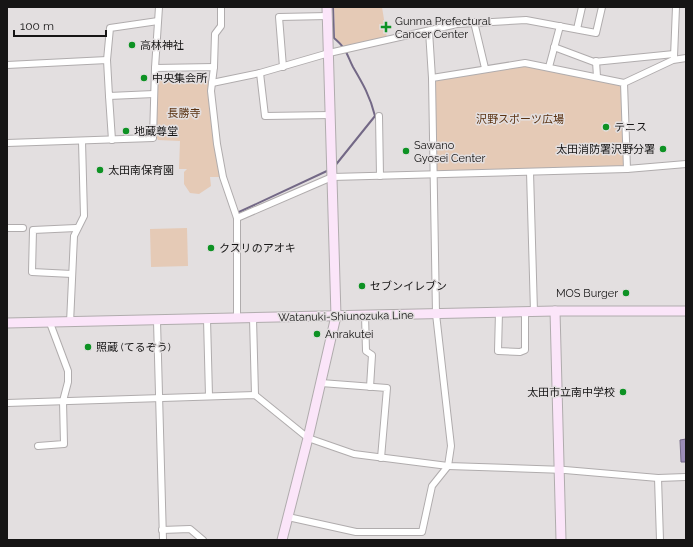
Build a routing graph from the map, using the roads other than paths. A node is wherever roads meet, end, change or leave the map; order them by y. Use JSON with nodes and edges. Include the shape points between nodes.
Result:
{"nodes":[{"id":1,"x":160,"y":7,"type":"edge"},
{"id":2,"x":221,"y":7,"type":"edge"},
{"id":3,"x":582,"y":7,"type":"edge"},
{"id":4,"x":602,"y":7,"type":"edge"},
{"id":5,"x":676,"y":7,"type":"edge"},
{"id":6,"x":328,"y":11,"type":"edge"},
{"id":7,"x":158,"y":21,"type":"junction"},
{"id":8,"x":474,"y":22,"type":"junction"},
{"id":9,"x":560,"y":26,"type":"junction"},
{"id":10,"x":577,"y":29,"type":"junction"},
{"id":11,"x":429,"y":31,"type":"junction"},
{"id":12,"x":554,"y":47,"type":"junction"},
{"id":13,"x":329,"y":53,"type":"junction"},
{"id":14,"x":674,"y":57,"type":"junction"},
{"id":15,"x":686,"y":58,"type":"edge"},
{"id":16,"x":107,"y":60,"type":"junction"},
{"id":17,"x":596,"y":61,"type":"junction"},
{"id":18,"x":7,"y":65,"type":"edge"},
{"id":19,"x":214,"y":67,"type":"junction"},
{"id":20,"x":283,"y":67,"type":"junction"},
{"id":21,"x":549,"y":67,"type":"junction"},
{"id":22,"x":155,"y":68,"type":"junction"},
{"id":23,"x":485,"y":68,"type":"junction"},
{"id":24,"x":260,"y":73,"type":"junction"},
{"id":25,"x":597,"y":77,"type":"junction"},
{"id":26,"x":432,"y":78,"type":"junction"},
{"id":27,"x":212,"y":83,"type":"junction"},
{"id":28,"x":624,"y":83,"type":"junction"},
{"id":29,"x":154,"y":94,"type":"junction"},
{"id":30,"x":109,"y":96,"type":"junction"},
{"id":31,"x":331,"y":115,"type":"junction"},
{"id":32,"x":379,"y":116,"type":"dead end"},
{"id":33,"x":112,"y":140,"type":"junction"},
{"id":34,"x":82,"y":141,"type":"junction"},
{"id":35,"x":7,"y":143,"type":"edge"},
{"id":36,"x":686,"y":164,"type":"edge"},
{"id":37,"x":627,"y":169,"type":"junction"},
{"id":38,"x":530,"y":172,"type":"junction"},
{"id":39,"x":434,"y":174,"type":"junction"},
{"id":40,"x":380,"y":176,"type":"junction"},
{"id":41,"x":332,"y":177,"type":"junction"},
{"id":42,"x":237,"y":218,"type":"junction"},
{"id":43,"x":7,"y":228,"type":"edge"},
{"id":44,"x":23,"y":228,"type":"dead end"},
{"id":45,"x":76,"y":228,"type":"junction"},
{"id":46,"x":72,"y":274,"type":"junction"},
{"id":47,"x":555,"y":311,"type":"junction"},
{"id":48,"x":686,"y":311,"type":"edge"},
{"id":49,"x":499,"y":312,"type":"junction"},
{"id":50,"x":530,"y":312,"type":"junction"},
{"id":51,"x":436,"y":314,"type":"junction"},
{"id":52,"x":365,"y":315,"type":"junction"},
{"id":53,"x":336,"y":316,"type":"junction"},
{"id":54,"x":253,"y":318,"type":"junction"},
{"id":55,"x":207,"y":319,"type":"junction"},
{"id":56,"x":237,"y":319,"type":"junction"},
{"id":57,"x":157,"y":321,"type":"junction"},
{"id":58,"x":7,"y":323,"type":"edge"},
{"id":59,"x":50,"y":323,"type":"junction"},
{"id":60,"x":70,"y":323,"type":"junction"},
{"id":61,"x":321,"y":383,"type":"junction"},
{"id":62,"x":370,"y":387,"type":"junction"},
{"id":63,"x":255,"y":395,"type":"junction"},
{"id":64,"x":209,"y":396,"type":"junction"},
{"id":65,"x":159,"y":398,"type":"junction"},
{"id":66,"x":63,"y":401,"type":"junction"},
{"id":67,"x":7,"y":403,"type":"edge"},
{"id":68,"x":308,"y":438,"type":"junction"},
{"id":69,"x":38,"y":446,"type":"dead end"},
{"id":70,"x":381,"y":458,"type":"junction"},
{"id":71,"x":448,"y":466,"type":"junction"},
{"id":72,"x":559,"y":471,"type":"junction"},
{"id":73,"x":686,"y":477,"type":"edge"},
{"id":74,"x":658,"y":478,"type":"junction"},
{"id":75,"x":288,"y":517,"type":"junction"},
{"id":76,"x":162,"y":530,"type":"junction"},
{"id":77,"x":163,"y":540,"type":"edge"},
{"id":78,"x":203,"y":540,"type":"edge"},
{"id":79,"x":282,"y":540,"type":"edge"},
{"id":80,"x":562,"y":540,"type":"edge"},
{"id":81,"x":660,"y":540,"type":"edge"}],
"edges":[{"from":1,"to":7,"type":"street"},
{"from":2,"to":19,"type":"street","via":[[221,26],[215,34]]},
{"from":3,"to":10,"type":"street"},
{"from":4,"to":10,"type":"street","via":[[596,33]]},
{"from":5,"to":14,"type":"street"},
{"from":6,"to":13,"type":"street"},
{"from":6,"to":20,"type":"street","via":[[279,17]]},
{"from":7,"to":16,"type":"street","via":[[110,28]]},
{"from":7,"to":22,"type":"street"},
{"from":8,"to":9,"type":"street","via":[[526,20]]},
{"from":8,"to":11,"type":"street"},
{"from":8,"to":23,"type":"street"},
{"from":9,"to":10,"type":"street"},
{"from":9,"to":12,"type":"street"},
{"from":11,"to":13,"type":"street"},
{"from":11,"to":26,"type":"street"},
{"from":12,"to":17,"type":"street"},
{"from":12,"to":21,"type":"street"},
{"from":13,"to":20,"type":"street"},
{"from":13,"to":31,"type":"street"},
{"from":14,"to":15,"type":"street"},
{"from":14,"to":17,"type":"street"},
{"from":14,"to":28,"type":"street"},
{"from":16,"to":18,"type":"street"},
{"from":16,"to":30,"type":"street"},
{"from":17,"to":25,"type":"street"},
{"from":19,"to":22,"type":"street"},
{"from":19,"to":27,"type":"street"},
{"from":20,"to":24,"type":"street"},
{"from":21,"to":23,"type":"street","via":[[525,63]]},
{"from":21,"to":25,"type":"street"},
{"from":22,"to":29,"type":"street"},
{"from":23,"to":26,"type":"street"},
{"from":24,"to":27,"type":"street"},
{"from":24,"to":31,"type":"street","via":[[265,116]]},
{"from":25,"to":28,"type":"street"},
{"from":26,"to":39,"type":"street"},
{"from":27,"to":42,"type":"street","via":[[217,144],[223,177]]},
{"from":28,"to":37,"type":"street"},
{"from":29,"to":30,"type":"street"},
{"from":29,"to":33,"type":"street","via":[[153,138]]},
{"from":30,"to":33,"type":"street"},
{"from":31,"to":41,"type":"street"},
{"from":32,"to":40,"type":"street"},
{"from":33,"to":34,"type":"street"},
{"from":34,"to":35,"type":"street"},
{"from":34,"to":45,"type":"street","via":[[84,216]]},
{"from":36,"to":37,"type":"street"},
{"from":37,"to":38,"type":"street"},
{"from":38,"to":39,"type":"street"},
{"from":38,"to":50,"type":"street"},
{"from":39,"to":40,"type":"street"},
{"from":39,"to":51,"type":"street"},
{"from":40,"to":41,"type":"street"},
{"from":41,"to":42,"type":"street"},
{"from":41,"to":53,"type":"street"},
{"from":42,"to":56,"type":"street"},
{"from":43,"to":44,"type":"street"},
{"from":45,"to":46,"type":"street"},
{"from":45,"to":46,"type":"street","via":[[33,230],[32,272]]},
{"from":46,"to":60,"type":"street"},
{"from":47,"to":48,"type":"street","name":"Watanuki-Shiunozuka Line"},
{"from":47,"to":50,"type":"street","name":"Watanuki-Shiunozuka Line"},
{"from":47,"to":72,"type":"street"},
{"from":49,"to":50,"type":"street","name":"Watanuki-Shiunozuka Line"},
{"from":49,"to":50,"type":"street","via":[[498,351],[520,352],[525,350]]},
{"from":49,"to":51,"type":"street","name":"Watanuki-Shiunozuka Line"},
{"from":51,"to":52,"type":"street","name":"Watanuki-Shiunozuka Line"},
{"from":51,"to":71,"type":"street","via":[[451,446]]},
{"from":52,"to":53,"type":"street","name":"Watanuki-Shiunozuka Line"},
{"from":52,"to":62,"type":"street","via":[[366,351],[372,354]]},
{"from":53,"to":54,"type":"street","name":"Watanuki-Shiunozuka Line"},
{"from":53,"to":61,"type":"street"},
{"from":54,"to":56,"type":"street","name":"Watanuki-Shiunozuka Line"},
{"from":54,"to":63,"type":"street"},
{"from":55,"to":56,"type":"street","name":"Watanuki-Shiunozuka Line"},
{"from":55,"to":57,"type":"street","name":"Watanuki-Shiunozuka Line"},
{"from":55,"to":64,"type":"street"},
{"from":57,"to":60,"type":"street","name":"Watanuki-Shiunozuka Line"},
{"from":57,"to":65,"type":"street"},
{"from":58,"to":59,"type":"street","name":"Watanuki-Shiunozuka Line"},
{"from":59,"to":60,"type":"street","name":"Watanuki-Shiunozuka Line"},
{"from":59,"to":66,"type":"street","via":[[68,370]]},
{"from":61,"to":62,"type":"street"},
{"from":61,"to":68,"type":"street"},
{"from":62,"to":70,"type":"street","via":[[387,388]]},
{"from":63,"to":64,"type":"street"},
{"from":63,"to":68,"type":"street"},
{"from":64,"to":65,"type":"street"},
{"from":65,"to":66,"type":"street"},
{"from":65,"to":76,"type":"street"},
{"from":66,"to":67,"type":"street"},
{"from":66,"to":69,"type":"street","via":[[64,444]]},
{"from":68,"to":70,"type":"street","via":[[354,454]]},
{"from":68,"to":75,"type":"street"},
{"from":70,"to":71,"type":"street"},
{"from":71,"to":72,"type":"street"},
{"from":71,"to":75,"type":"street","via":[[432,486],[422,532],[356,532]]},
{"from":72,"to":74,"type":"street"},
{"from":72,"to":80,"type":"street"},
{"from":73,"to":74,"type":"street"},
{"from":74,"to":81,"type":"street"},
{"from":75,"to":79,"type":"street"},
{"from":76,"to":77,"type":"street"},
{"from":76,"to":78,"type":"street","via":[[190,529]]}]}
